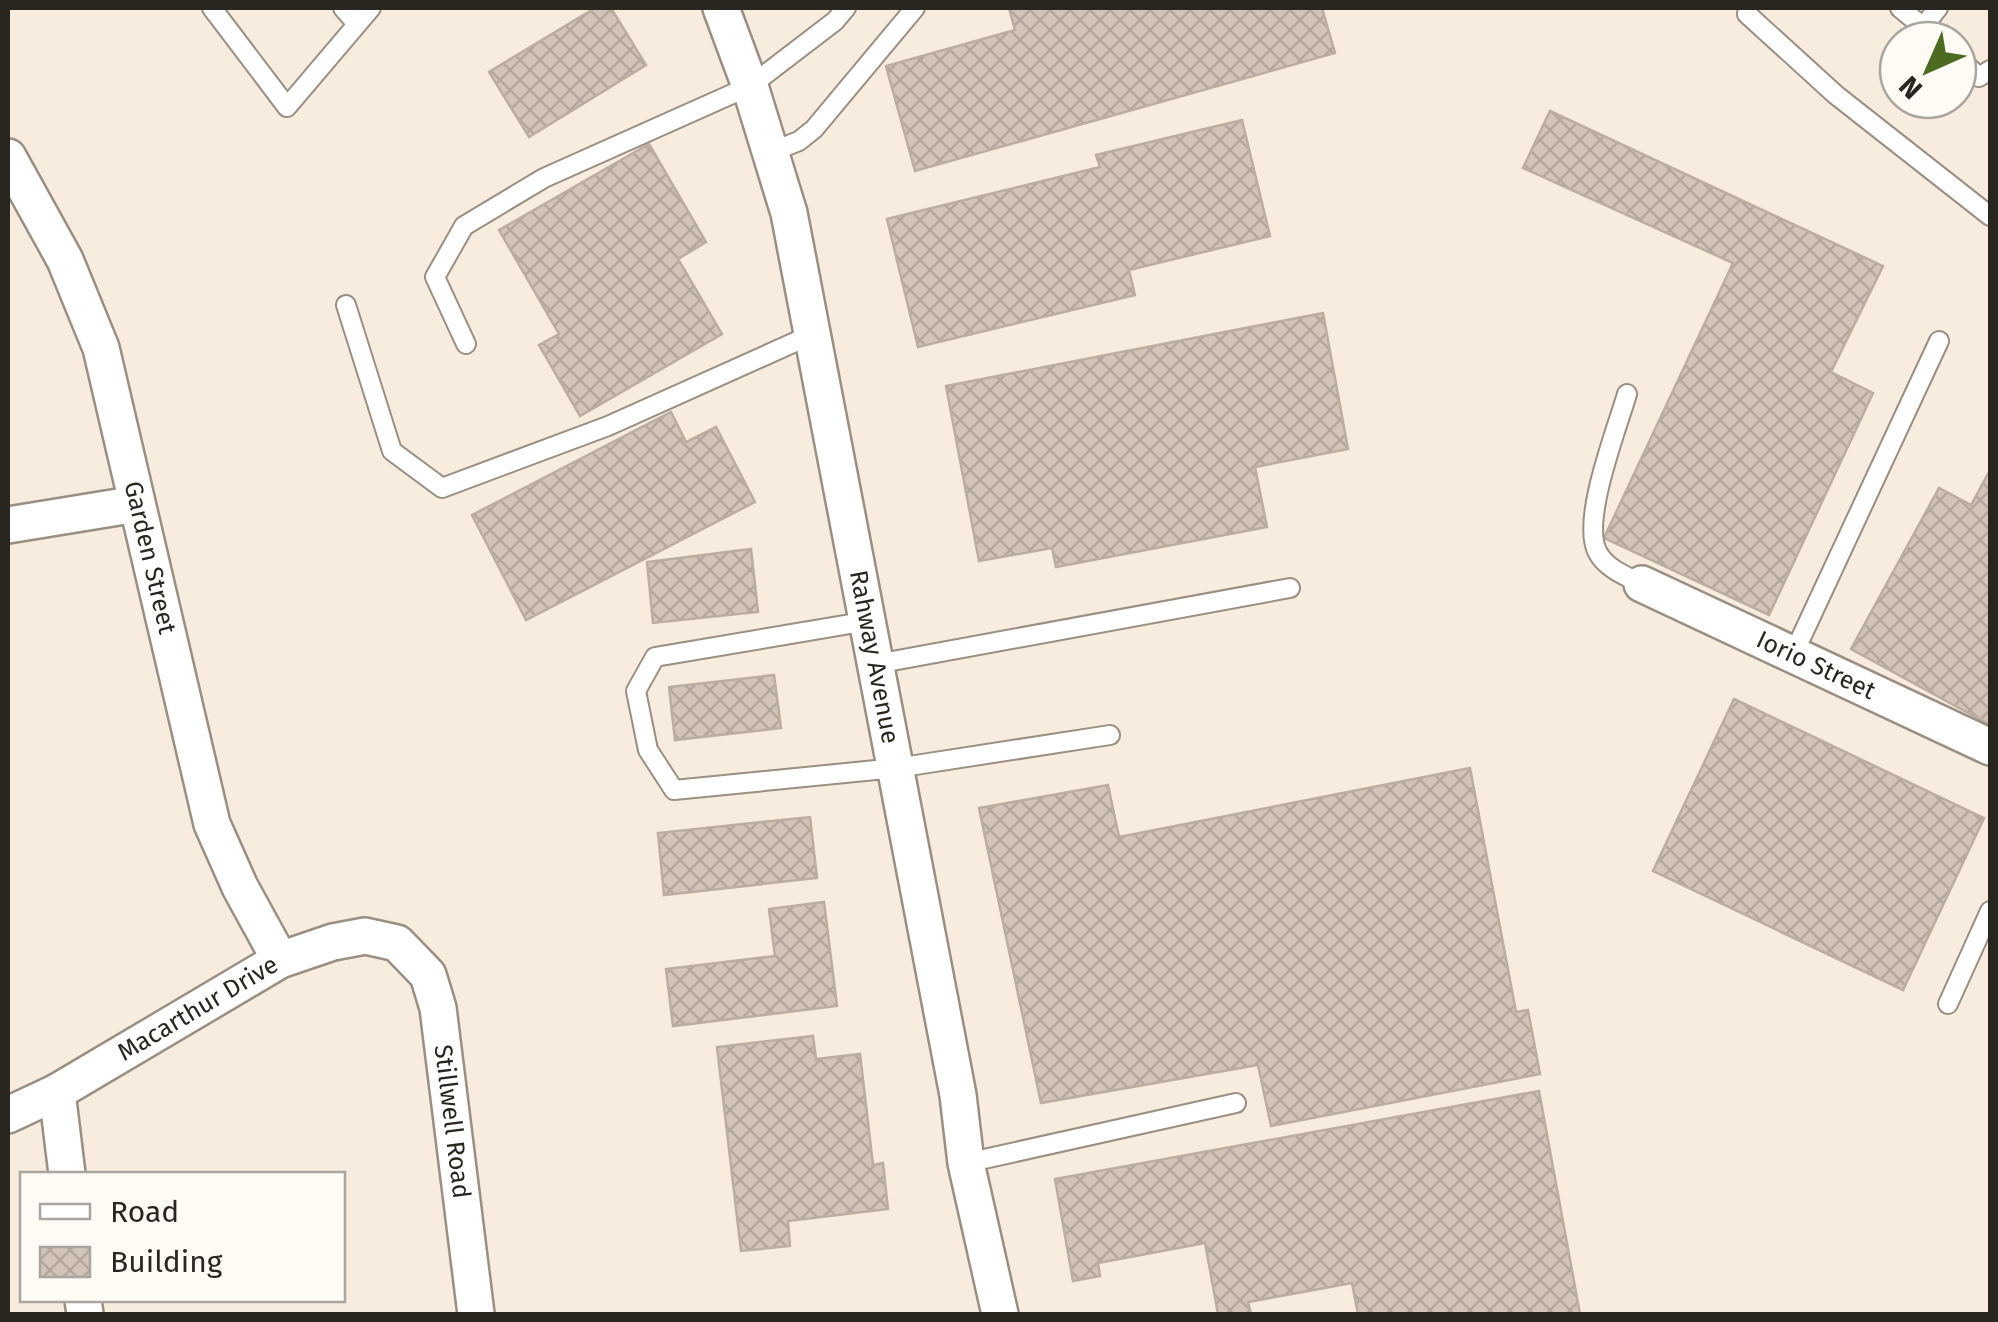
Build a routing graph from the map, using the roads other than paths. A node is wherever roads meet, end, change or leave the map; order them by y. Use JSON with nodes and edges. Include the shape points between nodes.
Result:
{"nodes":[{"id":1,"x":212,"y":8,"type":"edge"},
{"id":2,"x":344,"y":8,"type":"edge"},
{"id":3,"x":371,"y":8,"type":"edge"},
{"id":4,"x":721,"y":8,"type":"edge"},
{"id":5,"x":846,"y":8,"type":"edge"},
{"id":6,"x":916,"y":8,"type":"edge"},
{"id":7,"x":1746,"y":10,"type":"edge"},
{"id":8,"x":357,"y":24,"type":"junction"},
{"id":9,"x":750,"y":86,"type":"junction"},
{"id":10,"x":770,"y":152,"type":"junction"},
{"id":11,"x":8,"y":157,"type":"edge"},
{"id":12,"x":1990,"y":216,"type":"edge"},
{"id":13,"x":346,"y":304,"type":"dead end"},
{"id":14,"x":813,"y":334,"type":"junction"},
{"id":15,"x":1939,"y":341,"type":"dead end"},
{"id":16,"x":466,"y":344,"type":"dead end"},
{"id":17,"x":1627,"y":394,"type":"dead end"},
{"id":18,"x":137,"y":504,"type":"junction"},
{"id":19,"x":8,"y":526,"type":"edge"},
{"id":20,"x":1642,"y":584,"type":"joint"},
{"id":21,"x":1290,"y":588,"type":"dead end"},
{"id":22,"x":868,"y":622,"type":"junction"},
{"id":23,"x":1793,"y":655,"type":"junction"},
{"id":24,"x":876,"y":664,"type":"junction"},
{"id":25,"x":1110,"y":735,"type":"dead end"},
{"id":26,"x":1990,"y":747,"type":"edge"},
{"id":27,"x":896,"y":768,"type":"junction"},
{"id":28,"x":1990,"y":911,"type":"edge"},
{"id":29,"x":397,"y":942,"type":"joint"},
{"id":30,"x":280,"y":960,"type":"junction"},
{"id":31,"x":1948,"y":1004,"type":"dead end"},
{"id":32,"x":57,"y":1092,"type":"junction"},
{"id":33,"x":1236,"y":1103,"type":"dead end"},
{"id":34,"x":8,"y":1115,"type":"edge"},
{"id":35,"x":966,"y":1164,"type":"junction"},
{"id":36,"x":67,"y":1172,"type":"edge"},
{"id":37,"x":476,"y":1314,"type":"edge"},
{"id":38,"x":1000,"y":1314,"type":"edge"}],
"edges":[{"from":1,"to":8,"type":"lane","via":[[286,107]]},
{"from":2,"to":8,"type":"lane"},
{"from":3,"to":8,"type":"lane"},
{"from":4,"to":9,"type":"street","name":"Rahway Avenue"},
{"from":5,"to":9,"type":"lane"},
{"from":6,"to":10,"type":"lane","via":[[814,129]]},
{"from":7,"to":12,"type":"lane","via":[[1836,95]]},
{"from":9,"to":10,"type":"street","name":"Rahway Avenue"},
{"from":9,"to":16,"type":"lane","via":[[544,178],[464,226],[435,276]]},
{"from":10,"to":14,"type":"street","name":"Rahway Avenue"},
{"from":11,"to":18,"type":"street","name":"Garden Street","via":[[65,260],[102,348]]},
{"from":13,"to":14,"type":"lane","via":[[392,451],[442,488],[608,426]]},
{"from":14,"to":22,"type":"street","name":"Rahway Avenue"},
{"from":15,"to":23,"type":"lane"},
{"from":17,"to":20,"type":"lane","via":[[1592,520],[1595,548],[1606,565]]},
{"from":18,"to":19,"type":"street"},
{"from":18,"to":30,"type":"street","name":"Garden Street","via":[[212,824]]},
{"from":20,"to":23,"type":"street","name":"Iorio Street"},
{"from":21,"to":24,"type":"lane"},
{"from":22,"to":24,"type":"street","name":"Rahway Avenue"},
{"from":22,"to":27,"type":"lane","via":[[655,657],[636,691],[648,750],[674,790]]},
{"from":23,"to":26,"type":"street","name":"Iorio Street"},
{"from":24,"to":27,"type":"street","name":"Rahway Avenue"},
{"from":25,"to":27,"type":"lane"},
{"from":27,"to":35,"type":"street","name":"Rahway Avenue"},
{"from":28,"to":31,"type":"lane"},
{"from":29,"to":30,"type":"street","name":"Macarthur Drive","via":[[364,936]]},
{"from":29,"to":37,"type":"street","name":"Stillwell Road","via":[[428,975],[438,1008]]},
{"from":30,"to":32,"type":"street","name":"Macarthur Drive"},
{"from":32,"to":34,"type":"street","name":"Macarthur Drive"},
{"from":32,"to":36,"type":"street"},
{"from":33,"to":35,"type":"lane"},
{"from":35,"to":38,"type":"street","name":"Rahway Avenue"}]}
